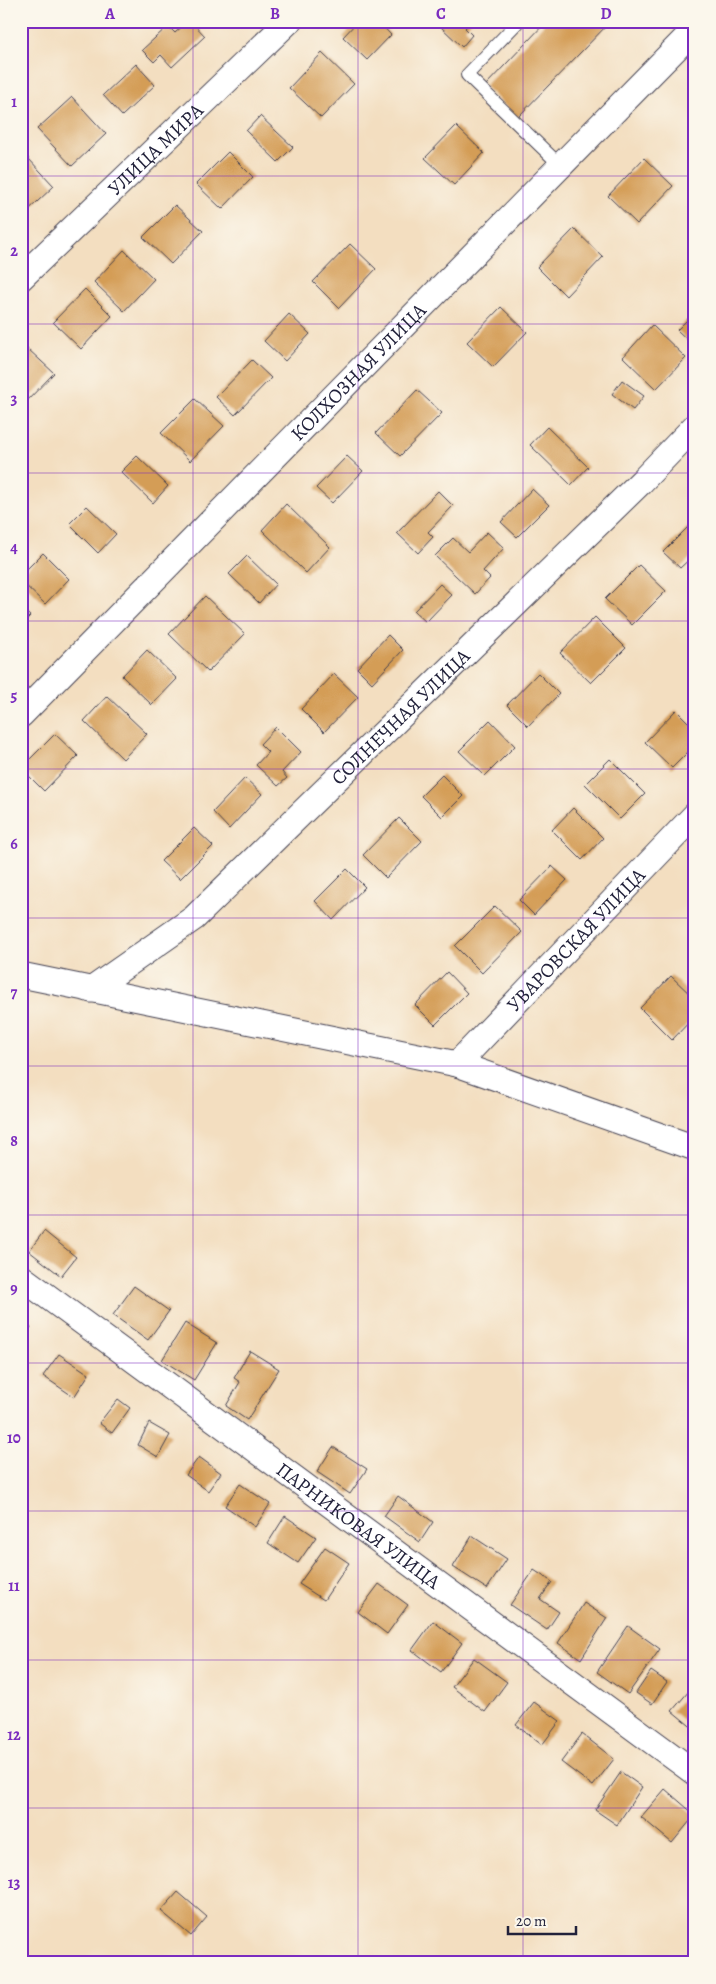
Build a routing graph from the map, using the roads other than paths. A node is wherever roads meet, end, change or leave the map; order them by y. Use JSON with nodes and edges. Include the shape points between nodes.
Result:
{"nodes":[{"id":1,"x":289,"y":21,"type":"edge"},
{"id":2,"x":519,"y":21,"type":"edge"},
{"id":3,"x":695,"y":29,"type":"edge"},
{"id":4,"x":561,"y":166,"type":"junction"},
{"id":5,"x":21,"y":278,"type":"edge"},
{"id":6,"x":695,"y":426,"type":"edge"},
{"id":7,"x":21,"y":715,"type":"edge"},
{"id":8,"x":695,"y":815,"type":"edge"},
{"id":9,"x":21,"y":975,"type":"edge"},
{"id":10,"x":91,"y":990,"type":"junction"},
{"id":11,"x":457,"y":1064,"type":"junction"},
{"id":12,"x":694,"y":1147,"type":"edge"},
{"id":13,"x":21,"y":1277,"type":"edge"},
{"id":14,"x":695,"y":1773,"type":"edge"}],
"edges":[{"from":1,"to":5,"type":"street","name":"УЛИЦА МИРА"},
{"from":2,"to":4,"type":"lane","via":[[467,75]]},
{"from":3,"to":4,"type":"street","name":"КОЛХОЗНАЯ УЛИЦА"},
{"from":4,"to":7,"type":"street","name":"КОЛХОЗНАЯ УЛИЦА"},
{"from":6,"to":10,"type":"street","name":"СОЛНЕЧНАЯ УЛИЦА","via":[[194,918]]},
{"from":8,"to":11,"type":"street","name":"УВАРОВСКАЯ УЛИЦА"},
{"from":9,"to":10,"type":"street"},
{"from":10,"to":11,"type":"street"},
{"from":11,"to":12,"type":"street"},
{"from":13,"to":14,"type":"street","name":"ПАРНИКОВАЯ УЛИЦА"}]}
